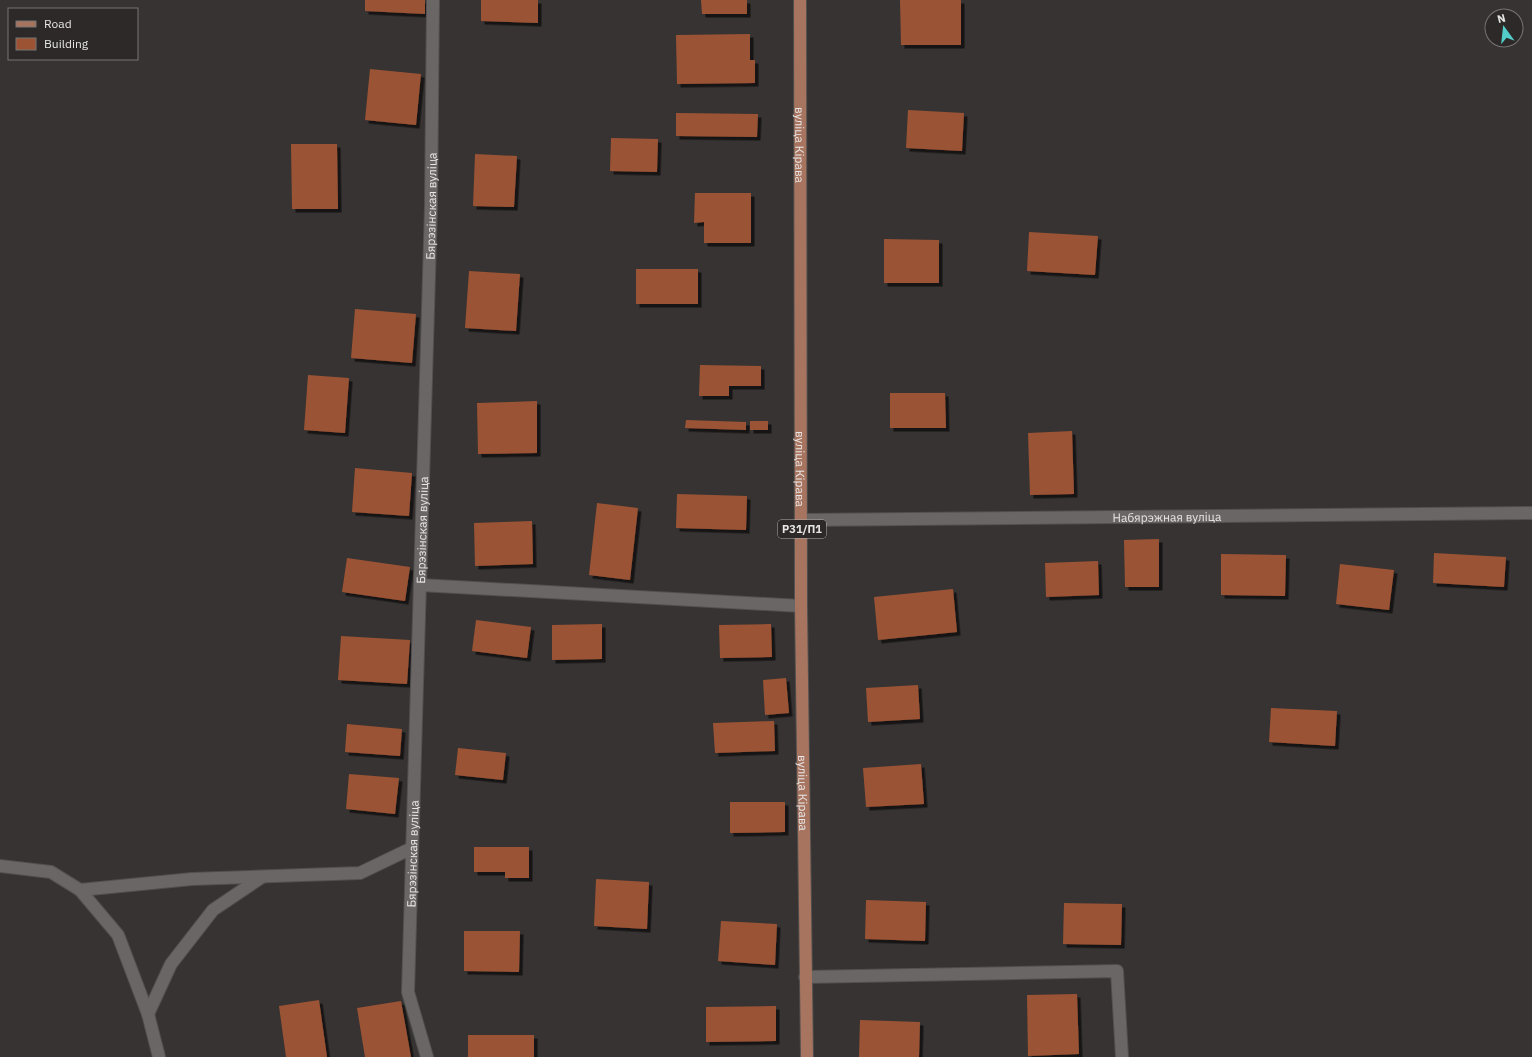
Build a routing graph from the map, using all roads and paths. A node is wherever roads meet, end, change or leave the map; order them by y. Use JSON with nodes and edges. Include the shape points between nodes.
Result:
{"nodes":[{"id":1,"x":434,"y":0,"type":"edge"},
{"id":2,"x":800,"y":0,"type":"edge"},
{"id":3,"x":1532,"y":513,"type":"edge"},
{"id":4,"x":802,"y":520,"type":"junction"},
{"id":5,"x":420,"y":585,"type":"junction"},
{"id":6,"x":802,"y":606,"type":"junction"},
{"id":7,"x":412,"y":848,"type":"junction"},
{"id":8,"x":0,"y":866,"type":"edge"},
{"id":9,"x":262,"y":876,"type":"junction"},
{"id":10,"x":80,"y":890,"type":"junction"},
{"id":11,"x":805,"y":977,"type":"junction"},
{"id":12,"x":148,"y":1014,"type":"junction"},
{"id":13,"x":159,"y":1057,"type":"edge"},
{"id":14,"x":427,"y":1057,"type":"edge"},
{"id":15,"x":807,"y":1057,"type":"edge"},
{"id":16,"x":1122,"y":1057,"type":"edge"}],
"edges":[{"from":1,"to":5,"type":"street","name":"Бярэзінская вуліца"},
{"from":2,"to":4,"type":"main road","name":"вуліца Кірава","number":"Р31/П1"},
{"from":3,"to":4,"type":"street","name":"Набярэжная вуліца"},
{"from":4,"to":6,"type":"main road","name":"вуліца Кірава","number":"Р31/П1"},
{"from":5,"to":6,"type":"street"},
{"from":5,"to":7,"type":"street","name":"Бярэзінская вуліца"},
{"from":6,"to":11,"type":"main road","name":"вуліца Кірава","number":"Р31/П1"},
{"from":7,"to":9,"type":"street","via":[[360,873]]},
{"from":7,"to":14,"type":"street","name":"Бярэзінская вуліца","via":[[408,992]]},
{"from":8,"to":10,"type":"street","via":[[51,872]]},
{"from":9,"to":10,"type":"street","via":[[192,879]]},
{"from":9,"to":12,"type":"street","via":[[213,910],[171,964]]},
{"from":10,"to":12,"type":"street","via":[[118,935]]},
{"from":11,"to":15,"type":"main road","name":"вуліца Кірава","number":"Р31/П1"},
{"from":11,"to":16,"type":"street","via":[[1117,971]]},
{"from":12,"to":13,"type":"street"}]}
